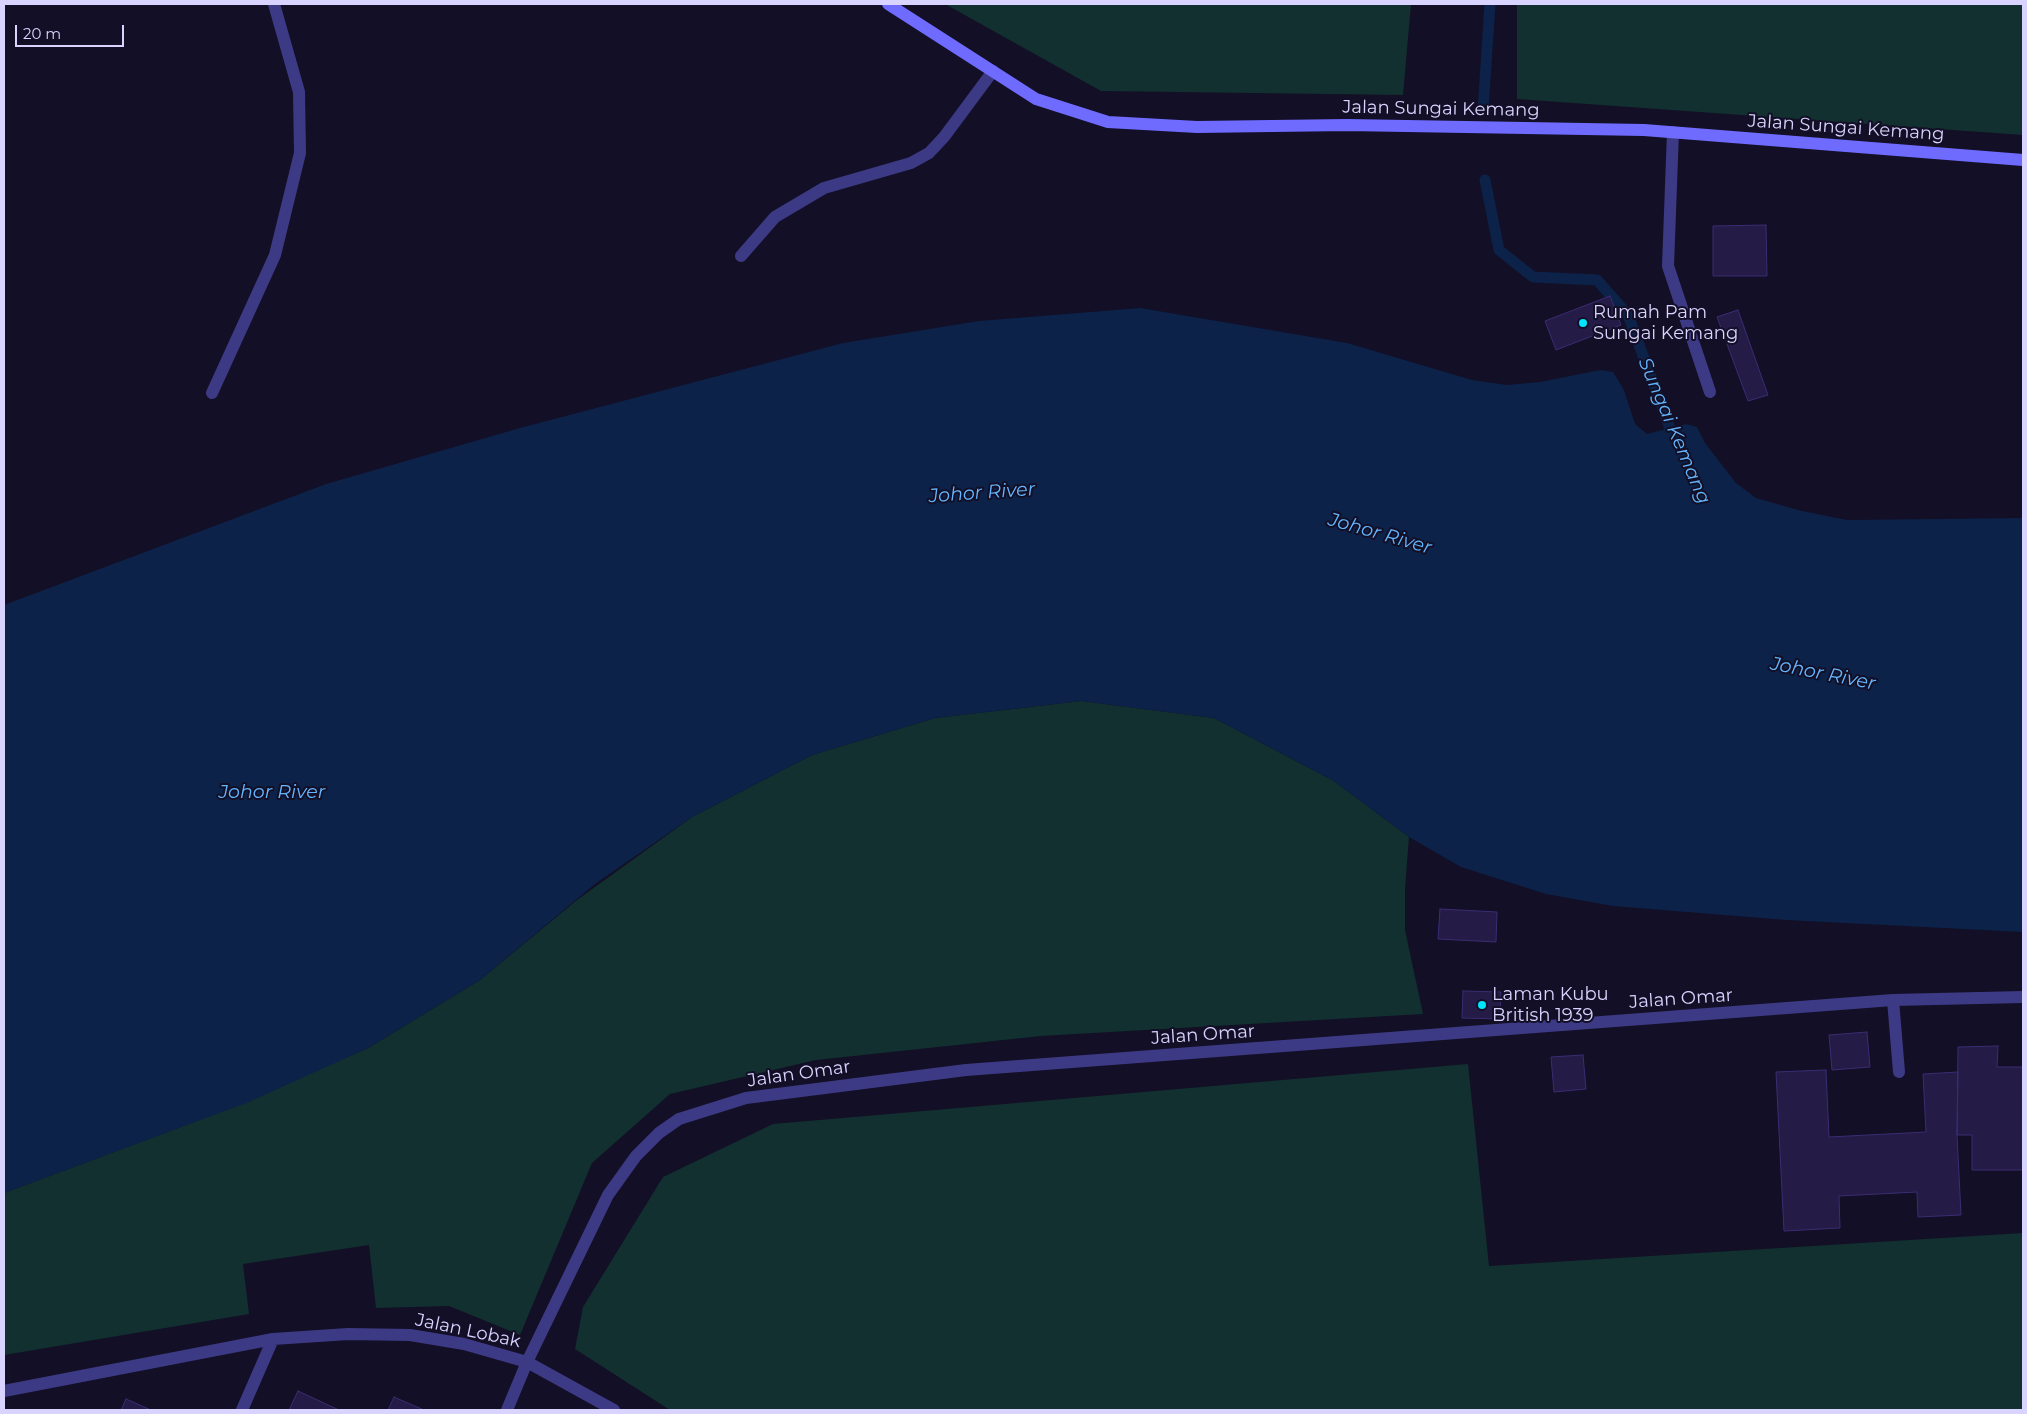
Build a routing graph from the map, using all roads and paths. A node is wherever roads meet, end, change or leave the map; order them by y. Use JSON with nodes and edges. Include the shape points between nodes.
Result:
{"nodes":[{"id":1,"x":274,"y":4,"type":"edge"},
{"id":2,"x":888,"y":4,"type":"edge"},
{"id":3,"x":993,"y":71,"type":"junction"},
{"id":4,"x":1673,"y":132,"type":"junction"},
{"id":5,"x":2023,"y":160,"type":"edge"},
{"id":6,"x":740,"y":256,"type":"dead end"},
{"id":7,"x":1710,"y":392,"type":"dead end"},
{"id":8,"x":212,"y":393,"type":"dead end"},
{"id":9,"x":2023,"y":997,"type":"edge"},
{"id":10,"x":1892,"y":1000,"type":"junction"},
{"id":11,"x":1899,"y":1072,"type":"dead end"},
{"id":12,"x":273,"y":1339,"type":"junction"},
{"id":13,"x":527,"y":1362,"type":"junction"},
{"id":14,"x":4,"y":1391,"type":"edge"},
{"id":15,"x":242,"y":1410,"type":"edge"},
{"id":16,"x":507,"y":1410,"type":"edge"},
{"id":17,"x":614,"y":1410,"type":"edge"}],
"edges":[{"from":1,"to":8,"type":"street","via":[[299,92],[300,153],[275,255]]},
{"from":2,"to":3,"type":"street","name":"Jalan Sungai Kemang"},
{"from":3,"to":4,"type":"street","name":"Jalan Sungai Kemang","via":[[1036,99],[1108,122],[1197,127],[1347,125]]},
{"from":3,"to":6,"type":"street","via":[[929,153],[911,163],[824,188],[775,217]]},
{"from":4,"to":5,"type":"street","name":"Jalan Sungai Kemang"},
{"from":4,"to":7,"type":"street","via":[[1668,266]]},
{"from":9,"to":10,"type":"street","name":"Jalan Omar"},
{"from":10,"to":11,"type":"street"},
{"from":10,"to":13,"type":"street","name":"Jalan Omar","via":[[966,1070],[746,1098],[679,1119],[636,1156],[608,1195]]},
{"from":12,"to":13,"type":"street","name":"Jalan Lobak","via":[[410,1334],[464,1344]]},
{"from":12,"to":14,"type":"street","name":"Jalan Lobak"},
{"from":12,"to":15,"type":"street"},
{"from":13,"to":16,"type":"street","name":"Jalan Omar"},
{"from":13,"to":17,"type":"street","name":"Jalan Lobak"}]}
